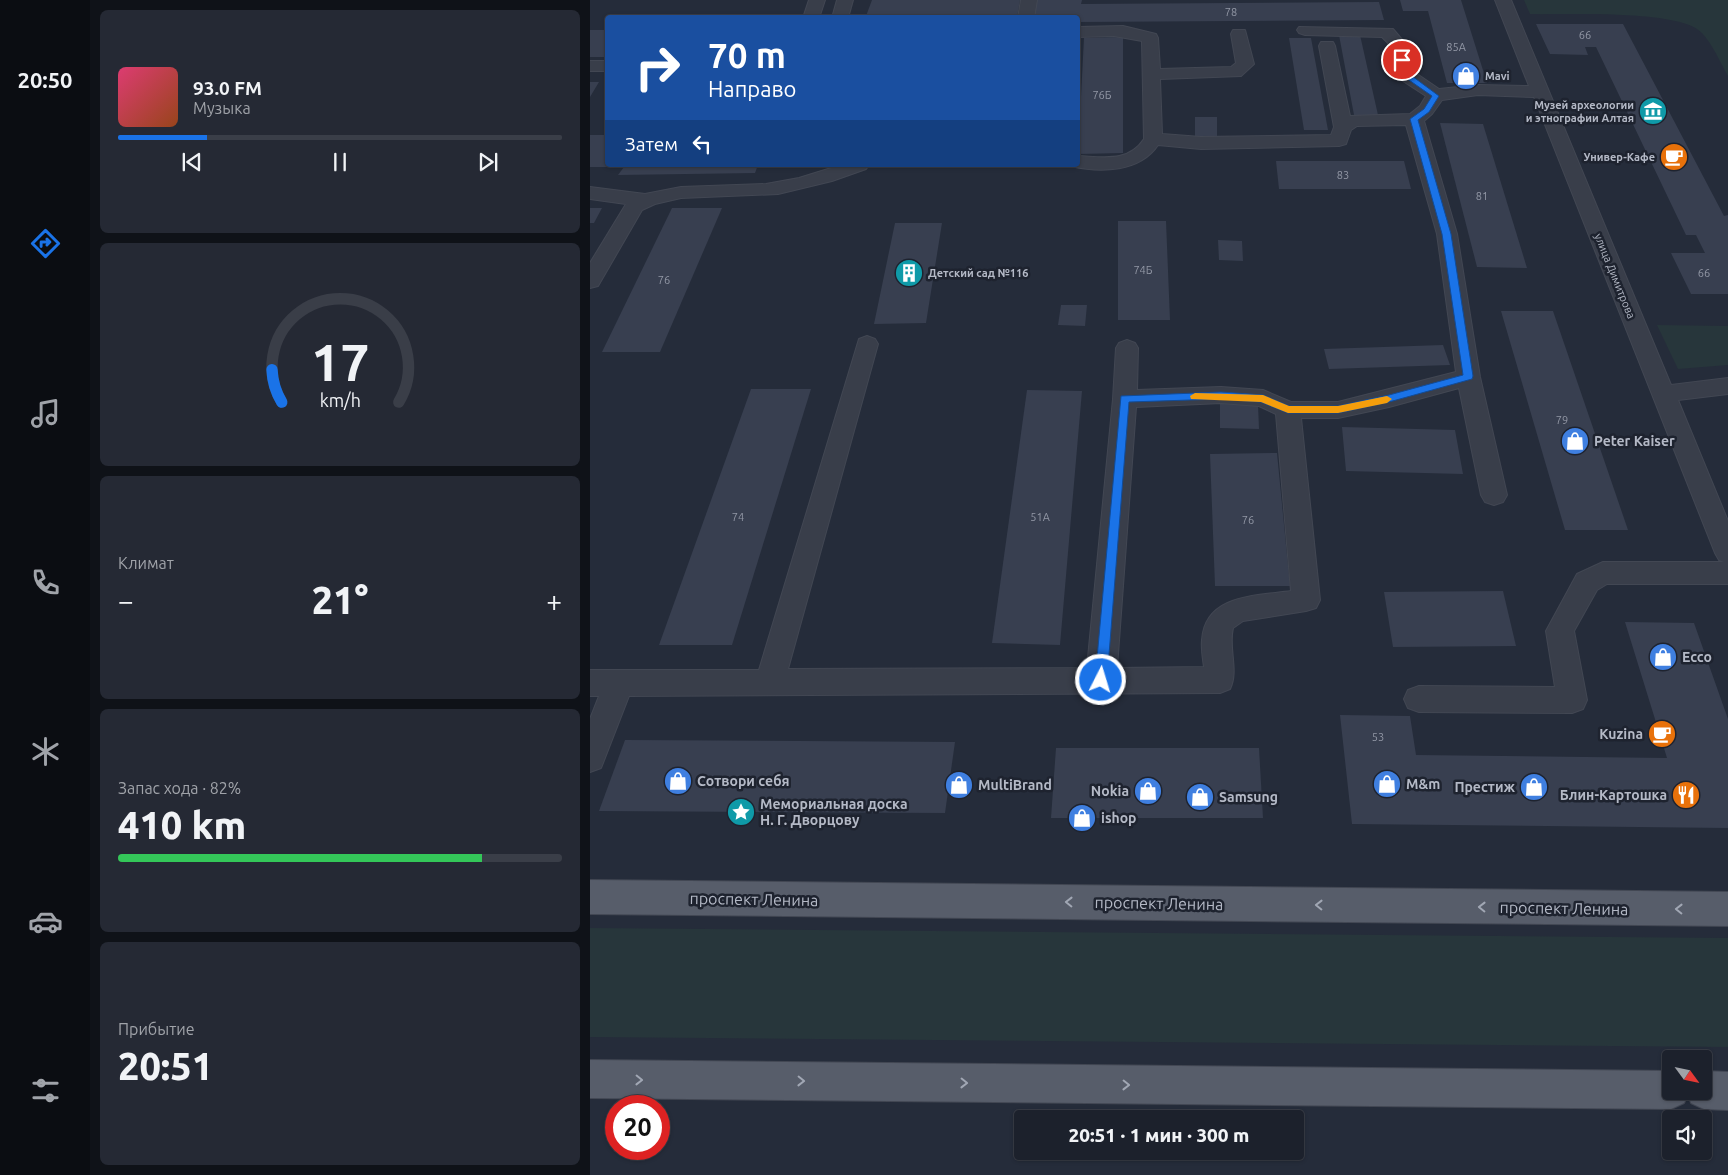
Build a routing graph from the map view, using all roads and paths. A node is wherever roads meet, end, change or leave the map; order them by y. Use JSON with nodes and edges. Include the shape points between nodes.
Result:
{"nodes":[{"id":1,"x":817,"y":0,"type":"edge"},
{"id":2,"x":845,"y":0,"type":"edge"},
{"id":3,"x":1029,"y":0,"type":"edge"},
{"id":4,"x":1503,"y":0,"type":"edge"},
{"id":5,"x":812,"y":15,"type":"edge"},
{"id":6,"x":841,"y":15,"type":"edge"},
{"id":7,"x":1026,"y":15,"type":"edge"},
{"id":8,"x":1305,"y":30,"type":"dead end"},
{"id":9,"x":1080,"y":32,"type":"edge"},
{"id":10,"x":1239,"y":34,"type":"dead end"},
{"id":11,"x":1327,"y":46,"type":"dead end"},
{"id":12,"x":590,"y":66,"type":"edge"},
{"id":13,"x":605,"y":66,"type":"edge"},
{"id":14,"x":1152,"y":74,"type":"junction"},
{"id":15,"x":1540,"y":92,"type":"junction"},
{"id":16,"x":1436,"y":96,"type":"junction"},
{"id":17,"x":1414,"y":119,"type":"junction"},
{"id":18,"x":1343,"y":127,"type":"junction"},
{"id":19,"x":1153,"y":139,"type":"junction"},
{"id":20,"x":1080,"y":162,"type":"edge"},
{"id":21,"x":853,"y":167,"type":"edge"},
{"id":22,"x":590,"y":193,"type":"edge"},
{"id":23,"x":644,"y":200,"type":"junction"},
{"id":24,"x":590,"y":281,"type":"edge"},
{"id":25,"x":867,"y":344,"type":"dead end"},
{"id":26,"x":1127,"y":348,"type":"dead end"},
{"id":27,"x":1468,"y":376,"type":"junction"},
{"id":28,"x":1728,"y":386,"type":"edge"},
{"id":29,"x":1663,"y":394,"type":"junction"},
{"id":30,"x":1125,"y":399,"type":"junction"},
{"id":31,"x":1288,"y":410,"type":"junction"},
{"id":32,"x":1494,"y":495,"type":"dead end"},
{"id":33,"x":1728,"y":553,"type":"edge"},
{"id":34,"x":1728,"y":573,"type":"edge"},
{"id":35,"x":1101,"y":680,"type":"junction"},
{"id":36,"x":770,"y":682,"type":"junction"},
{"id":37,"x":590,"y":684,"type":"edge"},
{"id":38,"x":619,"y":684,"type":"junction"},
{"id":39,"x":1419,"y":699,"type":"dead end"},
{"id":40,"x":590,"y":758,"type":"edge"},
{"id":41,"x":590,"y":897,"type":"edge"},
{"id":42,"x":1728,"y":909,"type":"edge"},
{"id":43,"x":590,"y":1079,"type":"edge"},
{"id":44,"x":1662,"y":1090,"type":"edge"},
{"id":45,"x":1712,"y":1090,"type":"edge"},
{"id":46,"x":1728,"y":1091,"type":"edge"}],
"edges":[{"from":1,"to":5,"type":"street"},
{"from":2,"to":6,"type":"street"},
{"from":3,"to":7,"type":"street"},
{"from":4,"to":15,"type":"street","name":"улица Димитрова"},
{"from":8,"to":16,"type":"street","via":[[1387,32],[1396,42],[1409,77]]},
{"from":9,"to":14,"type":"street","via":[[1136,32],[1150,38]]},
{"from":10,"to":14,"type":"street","via":[[1245,64],[1235,72]]},
{"from":11,"to":18,"type":"street"},
{"from":12,"to":13,"type":"street"},
{"from":14,"to":19,"type":"street"},
{"from":15,"to":16,"type":"street","via":[[1478,90]]},
{"from":15,"to":29,"type":"street","name":"улица Димитрова"},
{"from":16,"to":17,"type":"street"},
{"from":17,"to":18,"type":"street","via":[[1353,121]]},
{"from":17,"to":27,"type":"street","via":[[1446,234]]},
{"from":18,"to":19,"type":"street","via":[[1339,140],[1201,143]]},
{"from":19,"to":20,"type":"street","via":[[1137,160]]},
{"from":21,"to":23,"type":"street","via":[[800,185],[666,195]]},
{"from":22,"to":23,"type":"street"},
{"from":23,"to":24,"type":"street","via":[[634,206]]},
{"from":25,"to":36,"type":"street"},
{"from":26,"to":30,"type":"street"},
{"from":27,"to":31,"type":"street","via":[[1338,410]]},
{"from":27,"to":32,"type":"street"},
{"from":28,"to":29,"type":"street"},
{"from":29,"to":33,"type":"street","name":"улица Димитрова"},
{"from":30,"to":31,"type":"street","via":[[1221,395],[1263,398]]},
{"from":30,"to":35,"type":"street"},
{"from":31,"to":35,"type":"street","via":[[1306,600],[1236,611],[1220,622],[1216,640],[1220,680]]},
{"from":34,"to":39,"type":"street","via":[[1603,573],[1587,582],[1560,631],[1572,700]]},
{"from":35,"to":36,"type":"street"},
{"from":36,"to":38,"type":"street"},
{"from":37,"to":38,"type":"street"},
{"from":38,"to":40,"type":"street"},
{"from":42,"to":41,"type":"main road","name":"проспект Ленина","one_way":true},
{"from":43,"to":44,"type":"main road","one_way":true},
{"from":45,"to":46,"type":"main road"}]}
